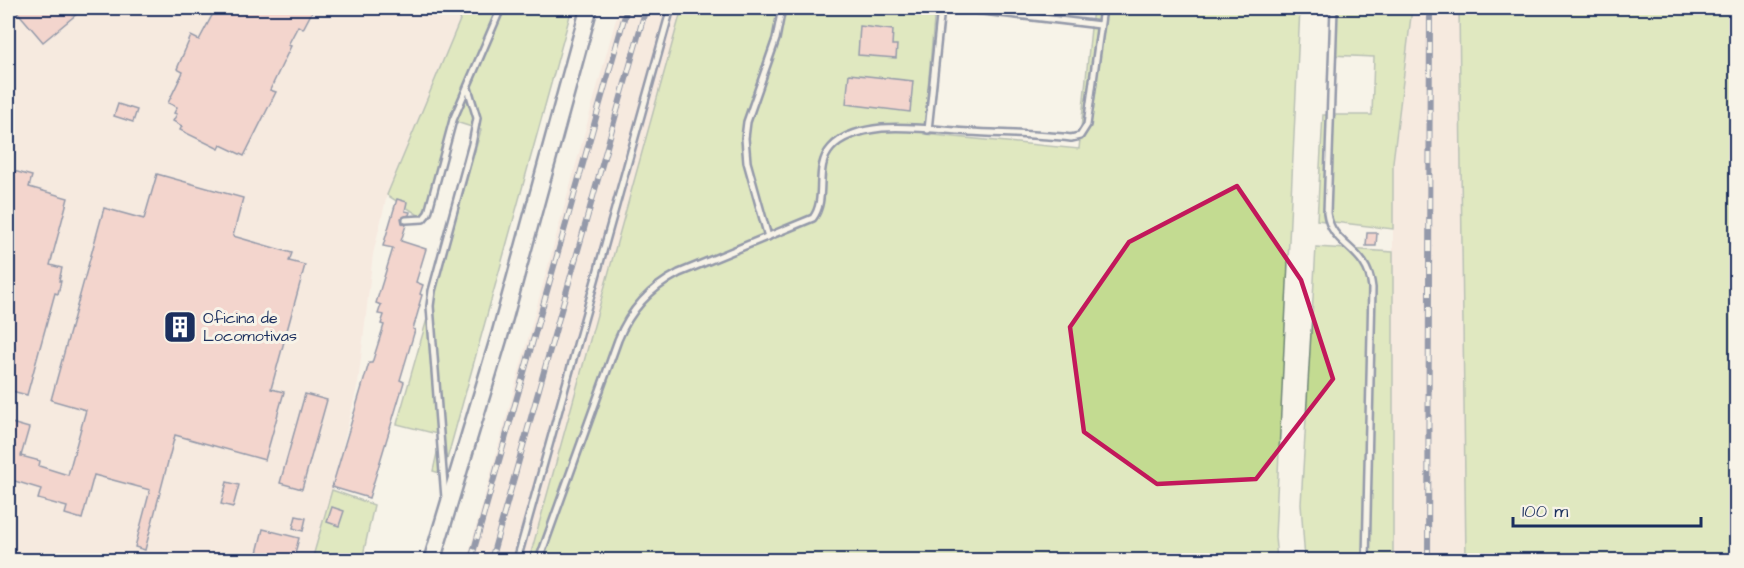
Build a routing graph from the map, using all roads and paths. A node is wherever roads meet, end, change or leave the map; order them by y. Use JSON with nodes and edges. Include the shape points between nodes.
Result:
{"nodes":[{"id":1,"x":501,"y":8,"type":"edge"},
{"id":2,"x":590,"y":8,"type":"edge"},
{"id":3,"x":671,"y":8,"type":"edge"},
{"id":4,"x":782,"y":8,"type":"edge"},
{"id":5,"x":941,"y":8,"type":"edge"},
{"id":6,"x":958,"y":8,"type":"edge"},
{"id":7,"x":1103,"y":8,"type":"edge"},
{"id":8,"x":1334,"y":8,"type":"edge"},
{"id":9,"x":1100,"y":25,"type":"junction"},
{"id":10,"x":468,"y":88,"type":"junction"},
{"id":11,"x":928,"y":130,"type":"junction"},
{"id":12,"x":406,"y":220,"type":"dead end"},
{"id":13,"x":768,"y":237,"type":"junction"},
{"id":14,"x":446,"y":511,"type":"junction"},
{"id":15,"x":432,"y":561,"type":"edge"},
{"id":16,"x":517,"y":561,"type":"edge"},
{"id":17,"x":539,"y":561,"type":"edge"},
{"id":18,"x":1366,"y":561,"type":"edge"}],
"edges":[{"from":1,"to":10,"type":"lane"},
{"from":2,"to":14,"type":"street","via":[[500,334]]},
{"from":3,"to":16,"type":"lane"},
{"from":4,"to":13,"type":"lane","via":[[745,138],[747,162]]},
{"from":5,"to":11,"type":"lane"},
{"from":6,"to":9,"type":"lane"},
{"from":7,"to":9,"type":"lane"},
{"from":8,"to":18,"type":"lane","via":[[1328,218],[1335,233],[1364,262],[1372,288]]},
{"from":9,"to":11,"type":"lane","via":[[1087,125],[1080,136]]},
{"from":10,"to":12,"type":"lane","via":[[453,120],[428,213],[423,219]]},
{"from":10,"to":14,"type":"lane","via":[[477,118],[430,306]]},
{"from":11,"to":13,"type":"lane","via":[[880,128],[840,140],[822,164],[813,218]]},
{"from":13,"to":17,"type":"lane","via":[[666,280],[631,314],[618,340]]},
{"from":14,"to":15,"type":"street"}]}
